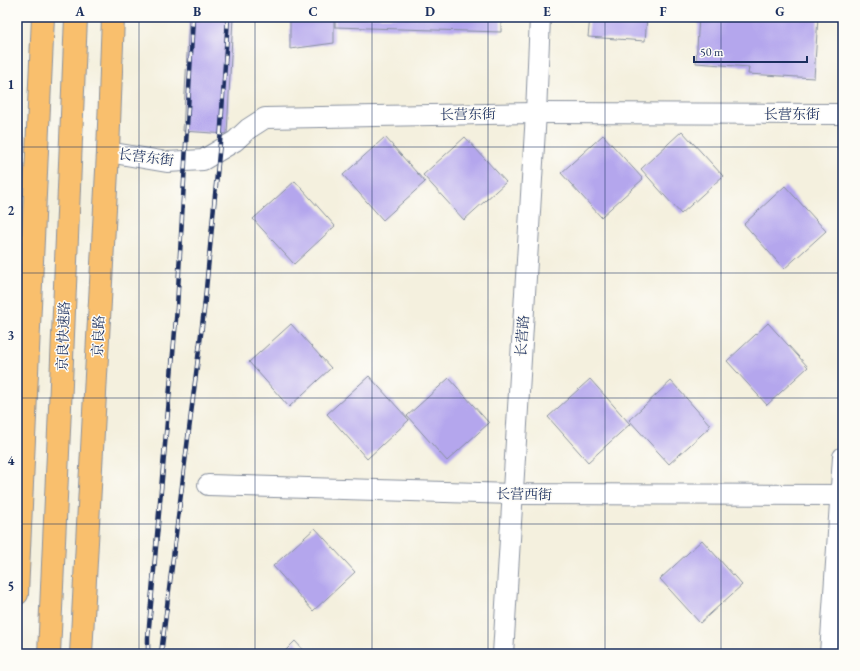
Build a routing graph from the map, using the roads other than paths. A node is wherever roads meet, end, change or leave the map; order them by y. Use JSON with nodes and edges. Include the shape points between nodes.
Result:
{"nodes":[{"id":1,"x":43,"y":17,"type":"edge"},
{"id":2,"x":76,"y":17,"type":"edge"},
{"id":3,"x":113,"y":17,"type":"edge"},
{"id":4,"x":540,"y":17,"type":"edge"},
{"id":5,"x":536,"y":113,"type":"junction"},
{"id":6,"x":843,"y":114,"type":"edge"},
{"id":7,"x":108,"y":152,"type":"junction"},
{"id":8,"x":843,"y":456,"type":"edge"},
{"id":9,"x":208,"y":485,"type":"dead end"},
{"id":10,"x":513,"y":494,"type":"junction"},
{"id":11,"x":840,"y":495,"type":"junction"},
{"id":12,"x":17,"y":594,"type":"edge"},
{"id":13,"x":49,"y":654,"type":"edge"},
{"id":14,"x":81,"y":654,"type":"edge"},
{"id":15,"x":503,"y":654,"type":"edge"},
{"id":16,"x":830,"y":654,"type":"edge"}],
"edges":[{"from":1,"to":12,"type":"main road"},
{"from":2,"to":13,"type":"main road","name":"京良快速路"},
{"from":3,"to":7,"type":"main road","name":"京良路"},
{"from":4,"to":5,"type":"street","name":"长营路"},
{"from":5,"to":6,"type":"street","name":"长营东街"},
{"from":5,"to":7,"type":"street","name":"长营东街","via":[[265,118],[235,141],[203,160],[167,162]]},
{"from":5,"to":10,"type":"street","name":"长营路"},
{"from":7,"to":14,"type":"main road","name":"京良路"},
{"from":8,"to":11,"type":"street"},
{"from":9,"to":10,"type":"street","name":"长营西街"},
{"from":10,"to":11,"type":"street","name":"长营西街"},
{"from":10,"to":15,"type":"street","name":"长营路"},
{"from":11,"to":16,"type":"street"}]}
